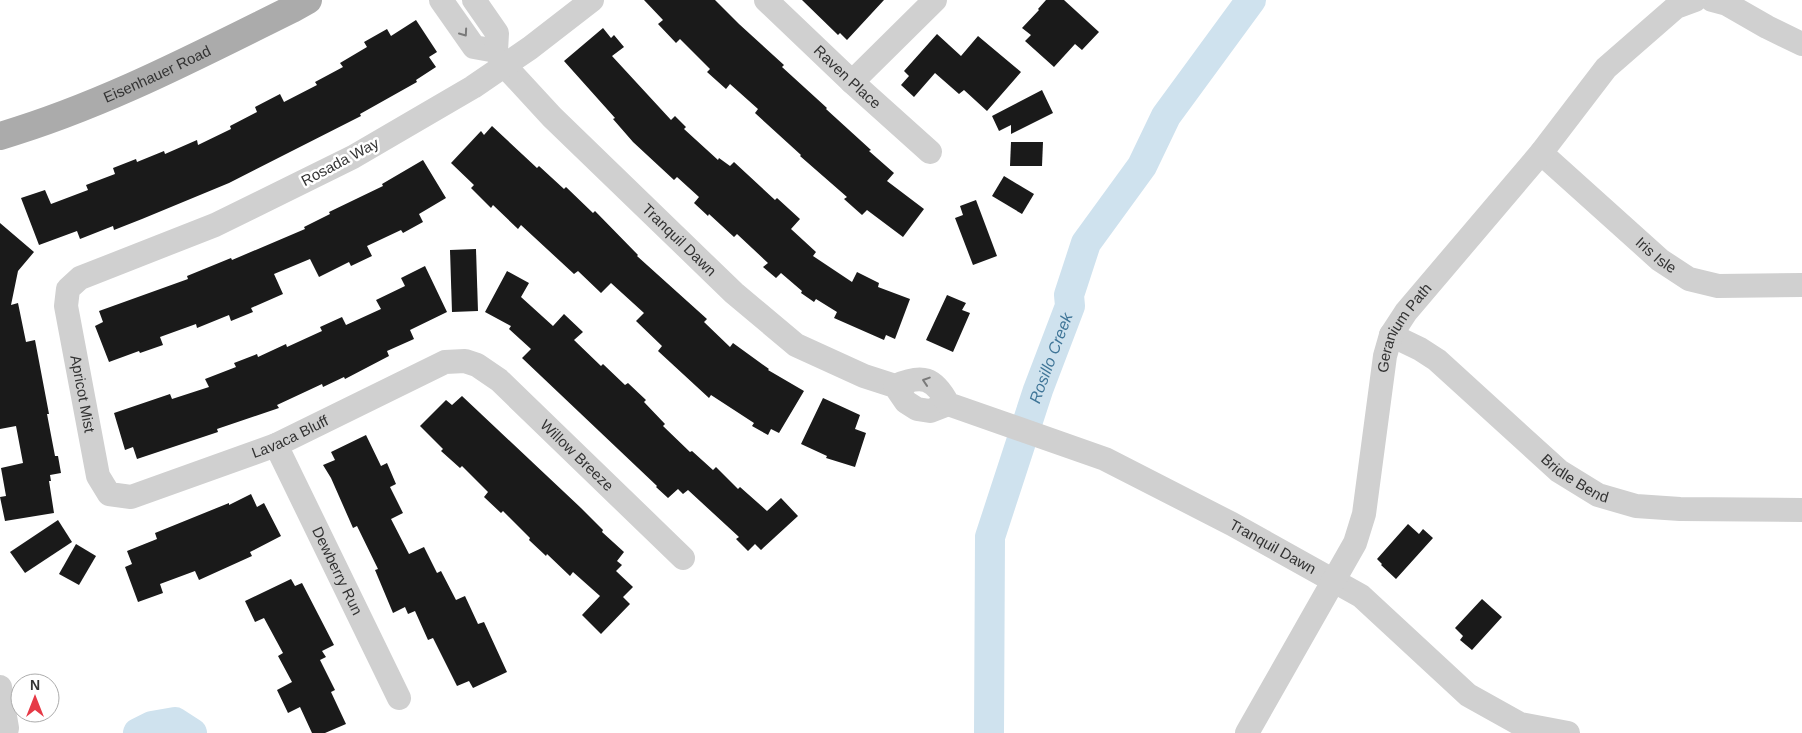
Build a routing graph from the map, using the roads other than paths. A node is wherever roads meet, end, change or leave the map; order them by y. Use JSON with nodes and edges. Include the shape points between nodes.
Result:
{"nodes":[{"id":1,"x":308,"y":0,"type":"edge"},
{"id":2,"x":441,"y":0,"type":"edge"},
{"id":3,"x":474,"y":0,"type":"edge"},
{"id":4,"x":592,"y":0,"type":"edge"},
{"id":5,"x":766,"y":0,"type":"edge"},
{"id":6,"x":936,"y":0,"type":"edge"},
{"id":7,"x":1695,"y":0,"type":"edge"},
{"id":8,"x":1712,"y":0,"type":"edge"},
{"id":9,"x":1802,"y":44,"type":"edge"},
{"id":10,"x":500,"y":58,"type":"junction"},
{"id":11,"x":852,"y":82,"type":"junction"},
{"id":12,"x":0,"y":136,"type":"edge"},
{"id":13,"x":930,"y":152,"type":"dead end"},
{"id":14,"x":1541,"y":153,"type":"junction"},
{"id":15,"x":1802,"y":285,"type":"edge"},
{"id":16,"x":68,"y":289,"type":"joint"},
{"id":17,"x":1391,"y":336,"type":"junction"},
{"id":18,"x":465,"y":361,"type":"joint"},
{"id":19,"x":276,"y":445,"type":"junction"},
{"id":20,"x":109,"y":494,"type":"joint"},
{"id":21,"x":1802,"y":510,"type":"edge"},
{"id":22,"x":683,"y":558,"type":"dead end"},
{"id":23,"x":1335,"y":580,"type":"junction"},
{"id":24,"x":0,"y":687,"type":"edge"},
{"id":25,"x":398,"y":698,"type":"dead end"},
{"id":26,"x":6,"y":733,"type":"edge"},
{"id":27,"x":1247,"y":733,"type":"edge"},
{"id":28,"x":1568,"y":733,"type":"edge"}],
"edges":[{"from":1,"to":12,"type":"main road","name":"Eisenhauer Road","via":[[142,83]]},
{"from":2,"to":10,"type":"street","one_way":true,"via":[[474,47]]},
{"from":3,"to":10,"type":"street","via":[[496,33]]},
{"from":4,"to":10,"type":"street","name":"Rosada Way","via":[[530,48]]},
{"from":5,"to":11,"type":"street","name":"Raven Place"},
{"from":6,"to":11,"type":"street"},
{"from":7,"to":14,"type":"street","name":"Geranium Path","via":[[1676,7],[1606,68]]},
{"from":8,"to":9,"type":"street","via":[[1727,4]]},
{"from":10,"to":16,"type":"street","name":"Rosada Way","via":[[473,87],[353,157],[215,225],[80,278]]},
{"from":10,"to":23,"type":"street","name":"Tranquil Dawn","via":[[552,117],[734,293],[796,345],[864,376],[895,386],[906,402],[917,409],[930,410],[948,404],[1105,459]]},
{"from":11,"to":13,"type":"street","name":"Raven Place"},
{"from":14,"to":15,"type":"street","name":"Iris Isle","via":[[1660,260],[1689,279],[1718,286]]},
{"from":14,"to":17,"type":"street","name":"Geranium Path","via":[[1406,312]]},
{"from":16,"to":20,"type":"street","name":"Apricot Mist","via":[[66,306],[98,476]]},
{"from":17,"to":21,"type":"street","name":"Bridle Bend","via":[[1437,360],[1559,471],[1598,495],[1636,506]]},
{"from":17,"to":23,"type":"street","name":"Geranium Path","via":[[1385,356],[1364,514],[1355,544]]},
{"from":18,"to":19,"type":"street","name":"Lavaca Bluff","via":[[445,362]]},
{"from":18,"to":22,"type":"street","name":"Willow Breeze","via":[[477,365],[498,380]]},
{"from":19,"to":20,"type":"street","name":"Lavaca Bluff","via":[[131,498]]},
{"from":19,"to":25,"type":"street","name":"Dewberry Run"},
{"from":23,"to":27,"type":"street","name":"Geranium Path"},
{"from":23,"to":28,"type":"street","name":"Tranquil Dawn","via":[[1361,596],[1468,695],[1520,724]]},
{"from":24,"to":26,"type":"street"}]}
